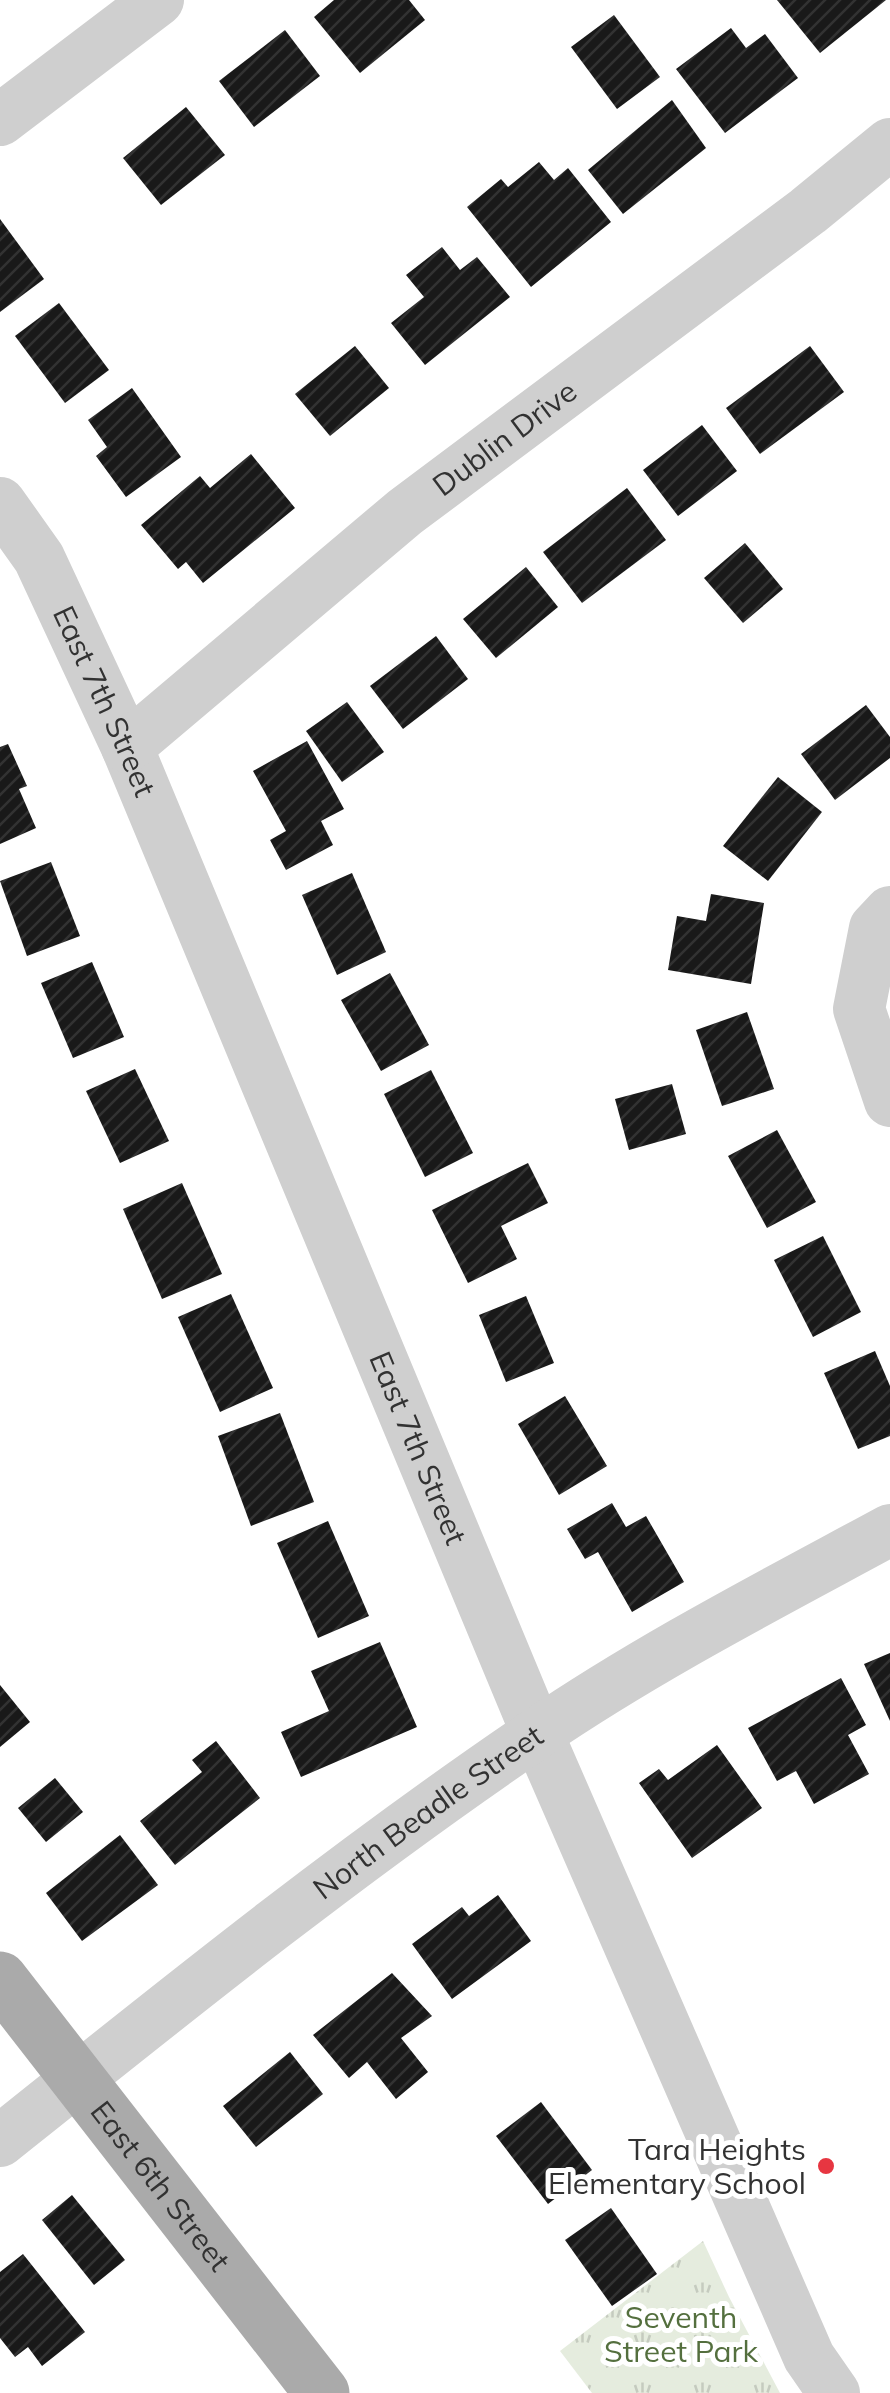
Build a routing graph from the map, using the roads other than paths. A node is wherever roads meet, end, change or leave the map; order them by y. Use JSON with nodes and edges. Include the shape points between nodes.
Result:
{"nodes":[{"id":1,"x":158,"y":0,"type":"edge"},
{"id":2,"x":0,"y":120,"type":"edge"},
{"id":3,"x":890,"y":144,"type":"edge"},
{"id":4,"x":0,"y":502,"type":"edge"},
{"id":5,"x":127,"y":747,"type":"junction"},
{"id":6,"x":890,"y":912,"type":"edge"},
{"id":7,"x":890,"y":1101,"type":"edge"},
{"id":8,"x":890,"y":1530,"type":"edge"},
{"id":9,"x":537,"y":1733,"type":"junction"},
{"id":10,"x":0,"y":1979,"type":"edge"},
{"id":11,"x":77,"y":2079,"type":"junction"},
{"id":12,"x":0,"y":2141,"type":"edge"},
{"id":13,"x":322,"y":2393,"type":"edge"},
{"id":14,"x":834,"y":2393,"type":"edge"}],
"edges":[{"from":1,"to":2,"type":"street"},
{"from":3,"to":5,"type":"street","name":"Dublin Drive","via":[[406,512]]},
{"from":4,"to":5,"type":"street","name":"East 7th Street","via":[[39,558]]},
{"from":5,"to":9,"type":"street","name":"East 7th Street"},
{"from":6,"to":7,"type":"street","via":[[875,928],[859,1009]]},
{"from":8,"to":9,"type":"street","name":"North Beadle Street","via":[[682,1643]]},
{"from":9,"to":11,"type":"street","name":"North Beadle Street","via":[[280,1918]]},
{"from":9,"to":14,"type":"street","name":"East 7th Street","via":[[809,2357]]},
{"from":10,"to":11,"type":"main road","name":"East 6th Street"},
{"from":11,"to":12,"type":"street","name":"North Beadle Street"},
{"from":11,"to":13,"type":"main road","name":"East 6th Street"}]}
